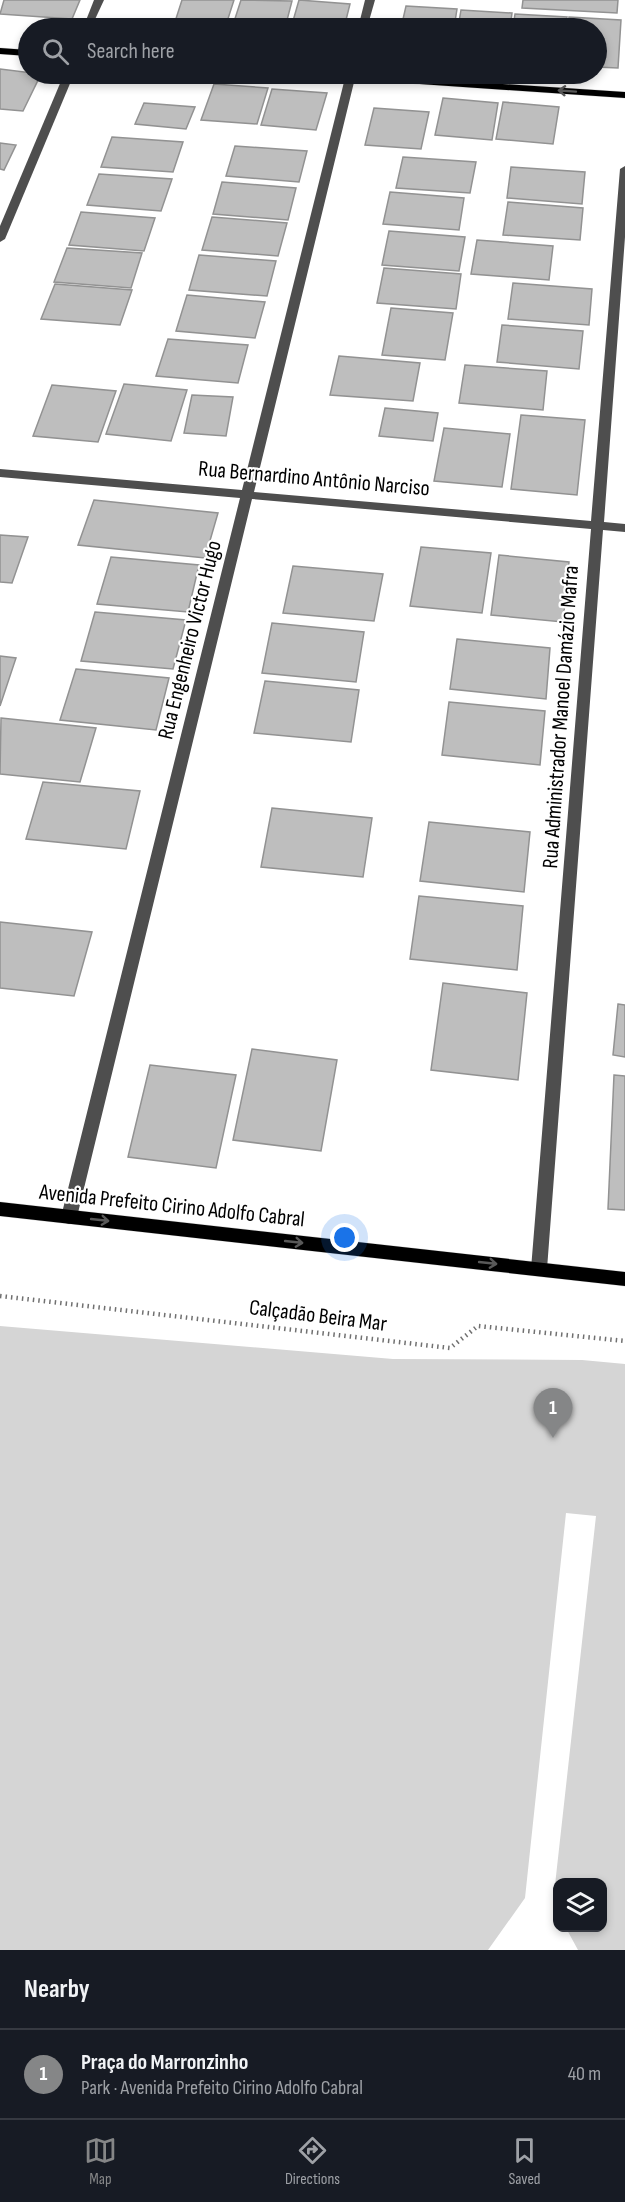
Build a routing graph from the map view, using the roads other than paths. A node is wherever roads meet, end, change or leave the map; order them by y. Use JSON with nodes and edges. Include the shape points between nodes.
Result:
{"nodes":[{"id":1,"x":99,"y":0,"type":"edge"},
{"id":2,"x":370,"y":0,"type":"edge"},
{"id":3,"x":91,"y":18,"type":"edge"},
{"id":4,"x":366,"y":18,"type":"edge"},
{"id":5,"x":0,"y":51,"type":"edge"},
{"id":6,"x":18,"y":52,"type":"edge"},
{"id":7,"x":65,"y":84,"type":"edge"},
{"id":8,"x":349,"y":84,"type":"edge"},
{"id":9,"x":468,"y":84,"type":"edge"},
{"id":10,"x":625,"y":96,"type":"edge"},
{"id":11,"x":625,"y":169,"type":"edge"},
{"id":12,"x":0,"y":240,"type":"edge"},
{"id":13,"x":0,"y":473,"type":"edge"},
{"id":14,"x":248,"y":495,"type":"junction"},
{"id":15,"x":597,"y":525,"type":"junction"},
{"id":16,"x":625,"y":528,"type":"edge"},
{"id":17,"x":0,"y":1209,"type":"edge"},
{"id":18,"x":69,"y":1217,"type":"junction"},
{"id":19,"x":539,"y":1269,"type":"junction"},
{"id":20,"x":625,"y":1278,"type":"edge"}],
"edges":[{"from":1,"to":3,"type":"street"},
{"from":2,"to":4,"type":"street"},
{"from":5,"to":6,"type":"main road"},
{"from":7,"to":12,"type":"street"},
{"from":8,"to":14,"type":"street","name":"Rua Engenheiro Victor Hugo"},
{"from":10,"to":9,"type":"main road","one_way":true},
{"from":11,"to":15,"type":"street","name":"Rua Administrador Manoel Damázio Mafra"},
{"from":13,"to":14,"type":"street","name":"Rua Bernardino Antônio Narciso"},
{"from":14,"to":15,"type":"street","name":"Rua Bernardino Antônio Narciso"},
{"from":14,"to":18,"type":"street","name":"Rua Engenheiro Victor Hugo"},
{"from":15,"to":16,"type":"street","name":"Rua Bernardino Antônio Narciso"},
{"from":15,"to":19,"type":"street","name":"Rua Administrador Manoel Damázio Mafra"},
{"from":17,"to":18,"type":"main road","name":"Avenida Prefeito Cirino Adolfo Cabral"},
{"from":18,"to":19,"type":"main road","name":"Avenida Prefeito Cirino Adolfo Cabral","one_way":true},
{"from":19,"to":20,"type":"main road","name":"Avenida Prefeito Cirino Adolfo Cabral"}]}
